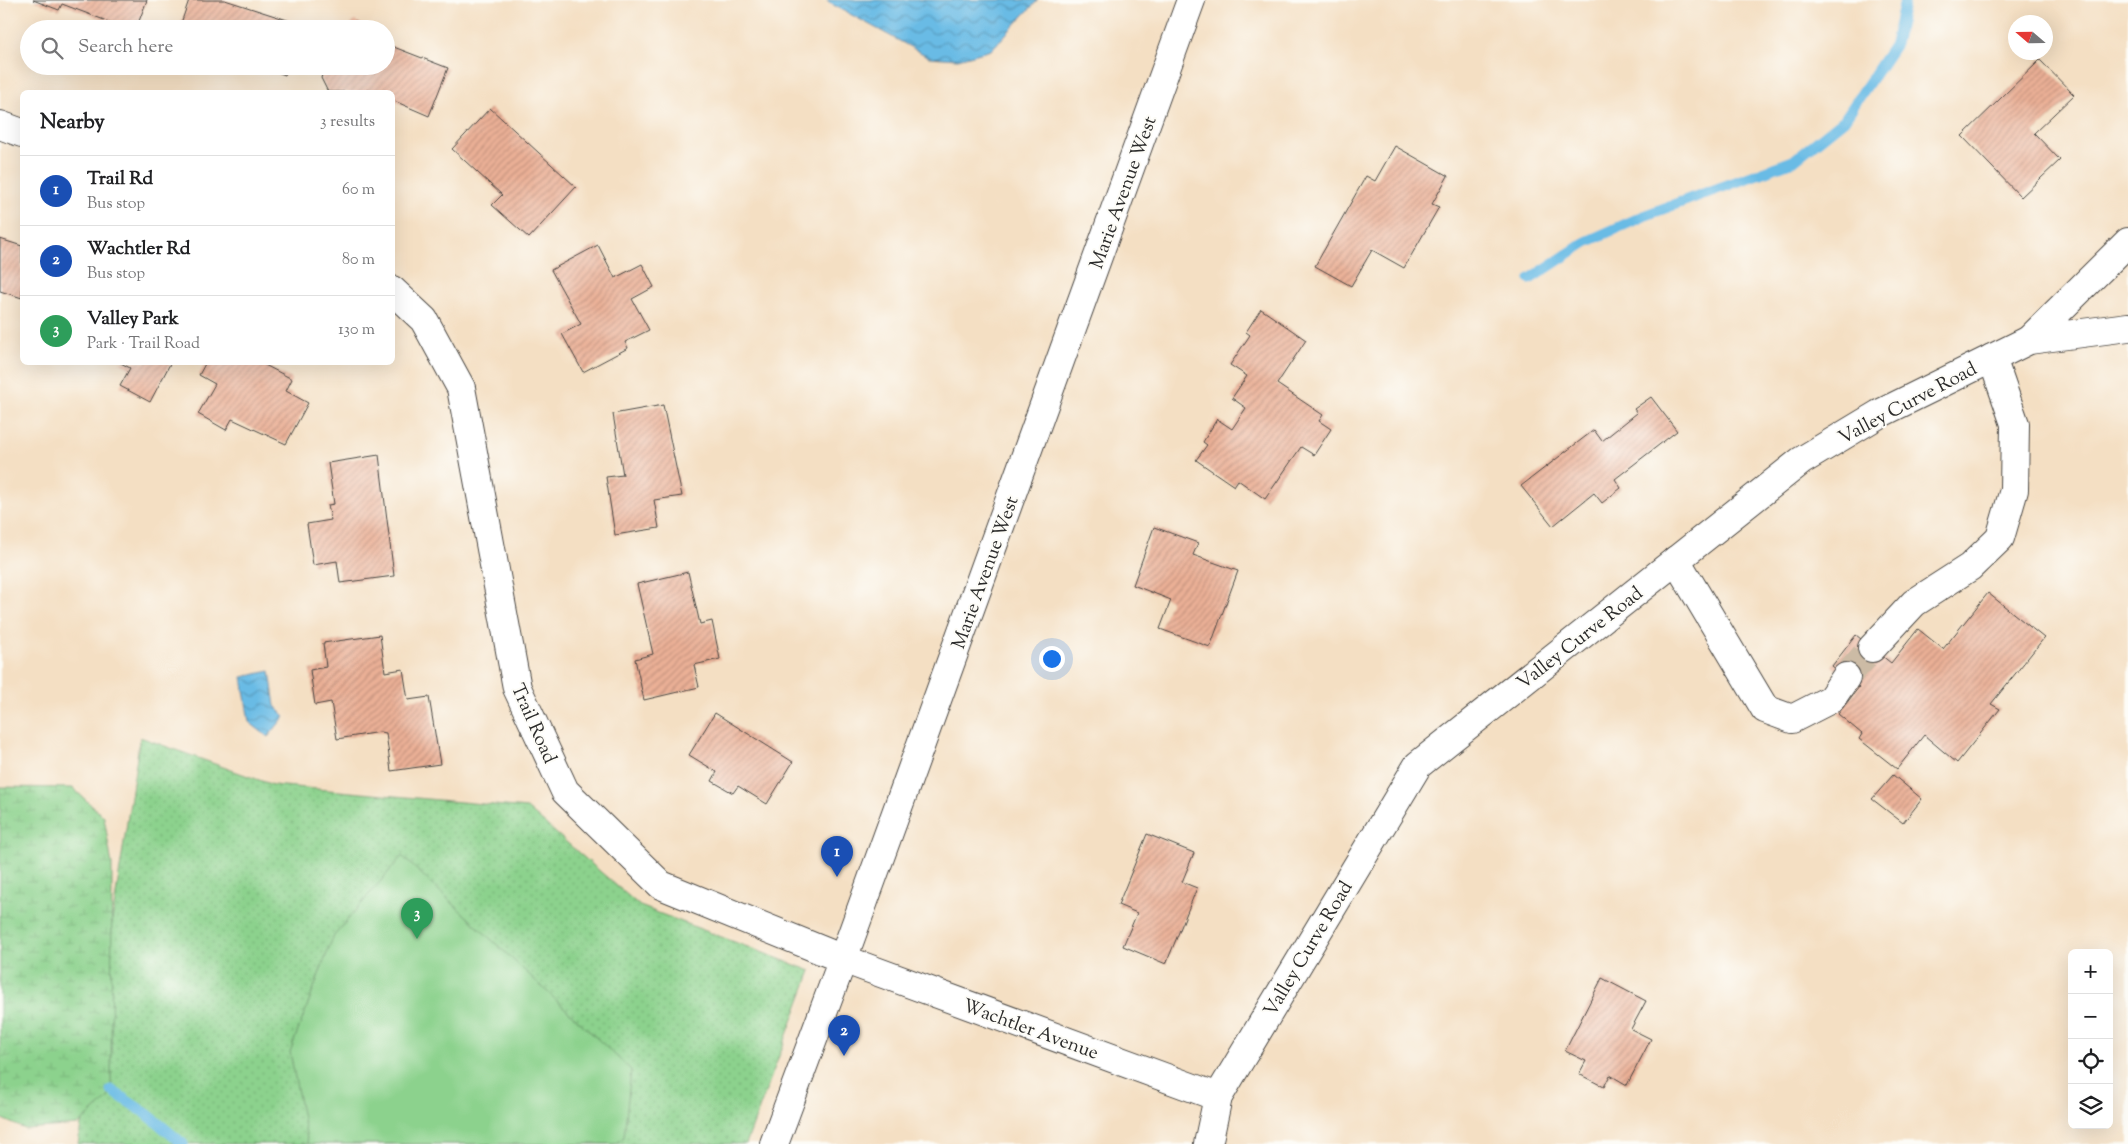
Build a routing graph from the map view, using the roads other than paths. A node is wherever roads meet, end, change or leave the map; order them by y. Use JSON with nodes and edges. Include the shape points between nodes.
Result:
{"nodes":[{"id":1,"x":1191,"y":0,"type":"edge"},
{"id":2,"x":0,"y":125,"type":"edge"},
{"id":3,"x":20,"y":132,"type":"edge"},
{"id":4,"x":2128,"y":242,"type":"edge"},
{"id":5,"x":395,"y":293,"type":"edge"},
{"id":6,"x":2128,"y":327,"type":"edge"},
{"id":7,"x":2029,"y":340,"type":"junction"},
{"id":8,"x":1992,"y":358,"type":"junction"},
{"id":9,"x":1676,"y":560,"type":"junction"},
{"id":10,"x":1872,"y":648,"type":"tunnel mouth"},
{"id":11,"x":1846,"y":677,"type":"tunnel mouth"},
{"id":12,"x":843,"y":959,"type":"junction"},
{"id":13,"x":1218,"y":1096,"type":"junction"},
{"id":14,"x":774,"y":1144,"type":"edge"},
{"id":15,"x":1208,"y":1144,"type":"edge"}],
"edges":[{"from":1,"to":12,"type":"street","name":"Marie Avenue West"},
{"from":2,"to":3,"type":"street"},
{"from":4,"to":7,"type":"street"},
{"from":5,"to":12,"type":"street","name":"Trail Road","via":[[424,320],[461,388],[517,688],[566,791],[661,885]]},
{"from":6,"to":7,"type":"street","name":"Valley Curve Road"},
{"from":7,"to":8,"type":"street","name":"Valley Curve Road"},
{"from":8,"to":9,"type":"street","name":"Valley Curve Road","via":[[1879,414],[1801,461]]},
{"from":8,"to":10,"type":"street","via":[[2015,424],[2014,490],[2000,538],[1970,567],[1914,603]]},
{"from":9,"to":11,"type":"street","via":[[1765,709],[1792,719],[1831,699]]},
{"from":9,"to":13,"type":"street","name":"Valley Curve Road","via":[[1418,765]]},
{"from":12,"to":13,"type":"street","name":"Wachtler Avenue"},
{"from":12,"to":14,"type":"street","name":"Marie Avenue West"},
{"from":13,"to":15,"type":"street","name":"Valley Curve Road"}]}
